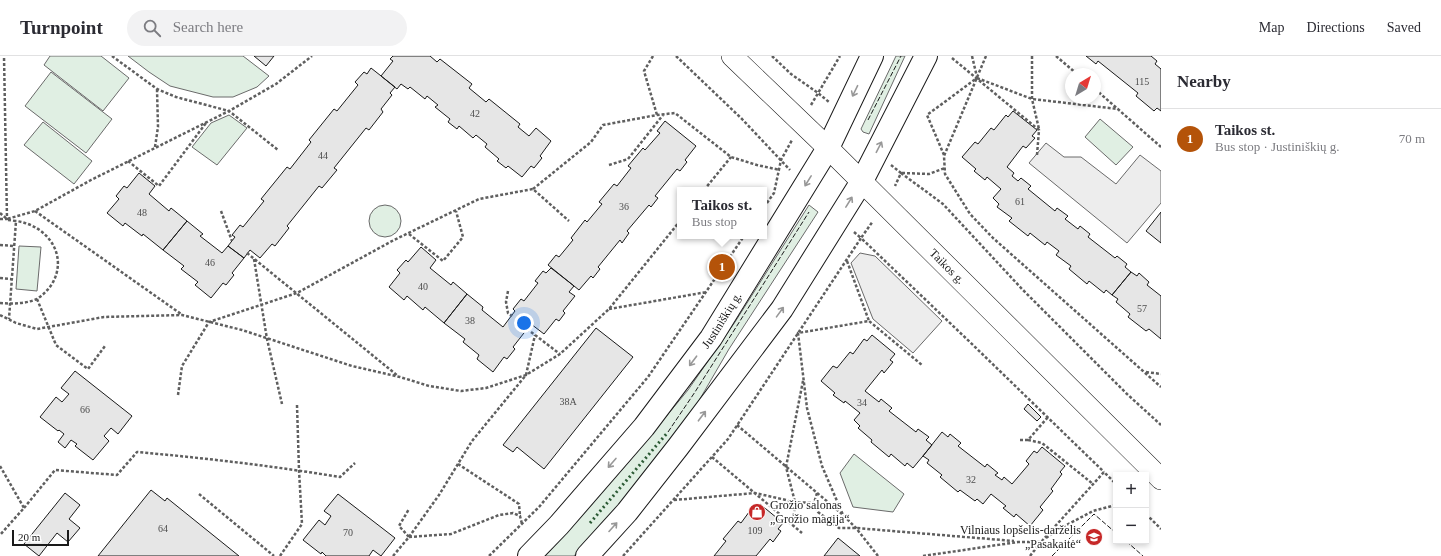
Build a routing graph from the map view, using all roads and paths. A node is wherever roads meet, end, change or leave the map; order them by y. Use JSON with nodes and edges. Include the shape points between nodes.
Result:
{"nodes":[{"id":1,"x":4,"y":56,"type":"edge"},
{"id":2,"x":112,"y":56,"type":"edge"},
{"id":3,"x":312,"y":56,"type":"edge"},
{"id":4,"x":653,"y":56,"type":"edge"},
{"id":5,"x":732,"y":56,"type":"edge"},
{"id":6,"x":872,"y":56,"type":"edge"},
{"id":7,"x":926,"y":56,"type":"edge"},
{"id":8,"x":972,"y":56,"type":"edge"},
{"id":9,"x":986,"y":56,"type":"edge"},
{"id":10,"x":1032,"y":56,"type":"edge"},
{"id":11,"x":1056,"y":56,"type":"edge"},
{"id":12,"x":952,"y":58,"type":"dead end"},
{"id":13,"x":1070,"y":68,"type":"edge"},
{"id":14,"x":977,"y":78,"type":"junction"},
{"id":15,"x":158,"y":89,"type":"junction"},
{"id":16,"x":1101,"y":94,"type":"edge"},
{"id":17,"x":1032,"y":99,"type":"junction"},
{"id":18,"x":1118,"y":109,"type":"junction"},
{"id":19,"x":229,"y":111,"type":"junction"},
{"id":20,"x":663,"y":114,"type":"junction"},
{"id":21,"x":657,"y":115,"type":"junction"},
{"id":22,"x":206,"y":122,"type":"junction"},
{"id":23,"x":1039,"y":130,"type":"junction"},
{"id":24,"x":1161,"y":146,"type":"edge"},
{"id":25,"x":155,"y":147,"type":"junction"},
{"id":26,"x":828,"y":148,"type":"junction"},
{"id":27,"x":278,"y":150,"type":"dead end"},
{"id":28,"x":1037,"y":155,"type":"dead end"},
{"id":29,"x":944,"y":156,"type":"junction"},
{"id":30,"x":731,"y":157,"type":"junction"},
{"id":31,"x":128,"y":161,"type":"junction"},
{"id":32,"x":609,"y":165,"type":"dead end"},
{"id":33,"x":945,"y":168,"type":"junction"},
{"id":34,"x":780,"y":170,"type":"dead end"},
{"id":35,"x":862,"y":181,"type":"junction"},
{"id":36,"x":706,"y":187,"type":"edge"},
{"id":37,"x":533,"y":189,"type":"junction"},
{"id":38,"x":35,"y":210,"type":"junction"},
{"id":39,"x":221,"y":211,"type":"dead end"},
{"id":40,"x":456,"y":211,"type":"junction"},
{"id":41,"x":0,"y":213,"type":"edge"},
{"id":42,"x":0,"y":219,"type":"edge"},
{"id":43,"x":7,"y":220,"type":"junction"},
{"id":44,"x":16,"y":221,"type":"junction"},
{"id":45,"x":569,"y":221,"type":"dead end"},
{"id":46,"x":677,"y":225,"type":"edge"},
{"id":47,"x":409,"y":234,"type":"junction"},
{"id":48,"x":742,"y":239,"type":"edge"},
{"id":49,"x":232,"y":241,"type":"dead end"},
{"id":50,"x":0,"y":244,"type":"edge"},
{"id":51,"x":14,"y":246,"type":"junction"},
{"id":52,"x":248,"y":253,"type":"dead end"},
{"id":53,"x":254,"y":259,"type":"junction"},
{"id":54,"x":846,"y":261,"type":"junction"},
{"id":55,"x":0,"y":278,"type":"edge"},
{"id":56,"x":11,"y":279,"type":"junction"},
{"id":57,"x":508,"y":291,"type":"dead end"},
{"id":58,"x":707,"y":292,"type":"junction"},
{"id":59,"x":297,"y":293,"type":"junction"},
{"id":60,"x":37,"y":299,"type":"junction"},
{"id":61,"x":0,"y":303,"type":"edge"},
{"id":62,"x":9,"y":303,"type":"junction"},
{"id":63,"x":262,"y":304,"type":"junction"},
{"id":64,"x":608,"y":309,"type":"junction"},
{"id":65,"x":0,"y":315,"type":"edge"},
{"id":66,"x":182,"y":315,"type":"junction"},
{"id":67,"x":512,"y":316,"type":"dead end"},
{"id":68,"x":8,"y":319,"type":"junction"},
{"id":69,"x":869,"y":321,"type":"junction"},
{"id":70,"x":209,"y":322,"type":"junction"},
{"id":71,"x":48,"y":327,"type":"junction"},
{"id":72,"x":527,"y":329,"type":"dead end"},
{"id":73,"x":798,"y":333,"type":"junction"},
{"id":74,"x":534,"y":335,"type":"junction"},
{"id":75,"x":268,"y":339,"type":"junction"},
{"id":76,"x":105,"y":346,"type":"dead end"},
{"id":77,"x":560,"y":354,"type":"junction"},
{"id":78,"x":922,"y":364,"type":"dead end"},
{"id":79,"x":1144,"y":372,"type":"junction"},
{"id":80,"x":1161,"y":374,"type":"edge"},
{"id":81,"x":526,"y":375,"type":"junction"},
{"id":82,"x":400,"y":377,"type":"junction"},
{"id":83,"x":803,"y":378,"type":"junction"},
{"id":84,"x":1161,"y":387,"type":"edge"},
{"id":85,"x":178,"y":395,"type":"dead end"},
{"id":86,"x":282,"y":404,"type":"dead end"},
{"id":87,"x":297,"y":405,"type":"dead end"},
{"id":88,"x":1048,"y":417,"type":"junction"},
{"id":89,"x":737,"y":425,"type":"junction"},
{"id":90,"x":1161,"y":425,"type":"edge"},
{"id":91,"x":1020,"y":440,"type":"dead end"},
{"id":92,"x":1028,"y":440,"type":"junction"},
{"id":93,"x":712,"y":457,"type":"junction"},
{"id":94,"x":355,"y":462,"type":"dead end"},
{"id":95,"x":458,"y":464,"type":"junction"},
{"id":96,"x":0,"y":466,"type":"edge"},
{"id":97,"x":786,"y":467,"type":"junction"},
{"id":98,"x":299,"y":470,"type":"junction"},
{"id":99,"x":1104,"y":472,"type":"junction"},
{"id":100,"x":1161,"y":479,"type":"edge"},
{"id":101,"x":1113,"y":481,"type":"edge"},
{"id":102,"x":1093,"y":484,"type":"junction"},
{"id":103,"x":755,"y":493,"type":"junction"},
{"id":104,"x":817,"y":493,"type":"junction"},
{"id":105,"x":199,"y":494,"type":"dead end"},
{"id":106,"x":674,"y":500,"type":"junction"},
{"id":107,"x":795,"y":502,"type":"junction"},
{"id":108,"x":814,"y":503,"type":"junction"},
{"id":109,"x":1113,"y":506,"type":"edge"},
{"id":110,"x":24,"y":508,"type":"junction"},
{"id":111,"x":409,"y":509,"type":"dead end"},
{"id":112,"x":843,"y":514,"type":"junction"},
{"id":113,"x":520,"y":516,"type":"junction"},
{"id":114,"x":1149,"y":517,"type":"edge"},
{"id":115,"x":522,"y":524,"type":"junction"},
{"id":116,"x":794,"y":526,"type":"junction"},
{"id":117,"x":856,"y":528,"type":"junction"},
{"id":118,"x":1161,"y":529,"type":"edge"},
{"id":119,"x":802,"y":532,"type":"dead end"},
{"id":120,"x":0,"y":535,"type":"edge"},
{"id":121,"x":409,"y":537,"type":"junction"},
{"id":122,"x":1018,"y":542,"type":"junction"},
{"id":123,"x":1041,"y":542,"type":"junction"},
{"id":124,"x":274,"y":556,"type":"edge"},
{"id":125,"x":280,"y":556,"type":"edge"},
{"id":126,"x":393,"y":556,"type":"edge"},
{"id":127,"x":489,"y":556,"type":"edge"},
{"id":128,"x":529,"y":556,"type":"edge"},
{"id":129,"x":587,"y":556,"type":"edge"},
{"id":130,"x":623,"y":556,"type":"edge"},
{"id":131,"x":878,"y":556,"type":"edge"},
{"id":132,"x":923,"y":556,"type":"edge"},
{"id":133,"x":1030,"y":556,"type":"edge"}],
"edges":[{"from":1,"to":43,"type":"path"},
{"from":2,"to":15,"type":"path"},
{"from":3,"to":19,"type":"path","via":[[276,84]]},
{"from":4,"to":21,"type":"path","via":[[644,71]]},
{"from":5,"to":26,"type":"street","name":"Taikos g."},
{"from":6,"to":26,"type":"main road","name":"Justiniškių g.","one_way":true},
{"from":35,"to":7,"type":"main road","one_way":true},
{"from":8,"to":14,"type":"path"},
{"from":9,"to":14,"type":"path"},
{"from":10,"to":17,"type":"path"},
{"from":11,"to":13,"type":"path"},
{"from":12,"to":14,"type":"path"},
{"from":14,"to":17,"type":"path"},
{"from":14,"to":23,"type":"path"},
{"from":14,"to":29,"type":"path"},
{"from":14,"to":29,"type":"path","via":[[927,115]]},
{"from":15,"to":19,"type":"path","via":[[176,97]]},
{"from":15,"to":25,"type":"path"},
{"from":16,"to":18,"type":"path"},
{"from":17,"to":18,"type":"path"},
{"from":17,"to":23,"type":"path"},
{"from":18,"to":24,"type":"path"},
{"from":19,"to":22,"type":"path"},
{"from":19,"to":27,"type":"path"},
{"from":20,"to":21,"type":"path"},
{"from":20,"to":30,"type":"path","via":[[675,113]]},
{"from":20,"to":32,"type":"path","via":[[628,159]]},
{"from":21,"to":37,"type":"path","via":[[603,125],[591,142]]},
{"from":22,"to":25,"type":"path"},
{"from":22,"to":31,"type":"path","via":[[159,186]]},
{"from":23,"to":28,"type":"path"},
{"from":25,"to":31,"type":"path"},
{"from":26,"to":35,"type":"street","name":"Taikos g."},
{"from":26,"to":128,"type":"main road","name":"Justiniškių g.","one_way":true,"via":[[711,338],[644,427]]},
{"from":29,"to":33,"type":"path"},
{"from":30,"to":34,"type":"path"},
{"from":30,"to":36,"type":"path"},
{"from":31,"to":38,"type":"path"},
{"from":33,"to":79,"type":"path","via":[[945,174],[970,214],[993,238]]},
{"from":33,"to":90,"type":"path","via":[[929,174],[901,173],[943,204],[1022,289]]},
{"from":35,"to":100,"type":"street","name":"Taikos g."},
{"from":129,"to":35,"type":"main road","one_way":true,"via":[[627,512],[782,309]]},
{"from":37,"to":40,"type":"path","via":[[479,199]]},
{"from":37,"to":45,"type":"path"},
{"from":38,"to":43,"type":"path"},
{"from":38,"to":66,"type":"path"},
{"from":39,"to":49,"type":"path"},
{"from":40,"to":47,"type":"path"},
{"from":40,"to":47,"type":"path","via":[[463,237],[443,261]]},
{"from":41,"to":43,"type":"path"},
{"from":42,"to":43,"type":"path"},
{"from":43,"to":44,"type":"path"},
{"from":44,"to":51,"type":"path"},
{"from":44,"to":60,"type":"path","via":[[41,231],[51,240],[56,250],[58,272],[44,294]]},
{"from":46,"to":64,"type":"path"},
{"from":47,"to":59,"type":"path"},
{"from":48,"to":58,"type":"path"},
{"from":50,"to":51,"type":"path"},
{"from":51,"to":56,"type":"path"},
{"from":52,"to":53,"type":"path"},
{"from":53,"to":59,"type":"path"},
{"from":53,"to":63,"type":"path"},
{"from":54,"to":69,"type":"path"},
{"from":54,"to":73,"type":"path"},
{"from":54,"to":88,"type":"path","via":[[861,238]]},
{"from":55,"to":56,"type":"path"},
{"from":56,"to":62,"type":"path"},
{"from":57,"to":67,"type":"path","via":[[506,302],[508,313]]},
{"from":58,"to":64,"type":"path"},
{"from":58,"to":115,"type":"path","via":[[648,377]]},
{"from":59,"to":63,"type":"path"},
{"from":59,"to":82,"type":"path"},
{"from":60,"to":62,"type":"path"},
{"from":60,"to":71,"type":"path"},
{"from":61,"to":62,"type":"path"},
{"from":62,"to":68,"type":"path"},
{"from":63,"to":70,"type":"path"},
{"from":63,"to":75,"type":"path"},
{"from":64,"to":77,"type":"path"},
{"from":65,"to":68,"type":"path"},
{"from":66,"to":70,"type":"path"},
{"from":66,"to":71,"type":"path","via":[[104,317]]},
{"from":68,"to":71,"type":"path","via":[[37,328]]},
{"from":69,"to":73,"type":"path"},
{"from":69,"to":78,"type":"path"},
{"from":70,"to":75,"type":"path"},
{"from":70,"to":85,"type":"path","via":[[182,366]]},
{"from":71,"to":76,"type":"path","via":[[56,345],[88,369]]},
{"from":72,"to":74,"type":"path"},
{"from":73,"to":83,"type":"path"},
{"from":73,"to":89,"type":"path"},
{"from":74,"to":77,"type":"path"},
{"from":74,"to":81,"type":"path"},
{"from":75,"to":82,"type":"path","via":[[352,366]]},
{"from":75,"to":86,"type":"path"},
{"from":77,"to":81,"type":"path"},
{"from":79,"to":80,"type":"path"},
{"from":79,"to":84,"type":"path"},
{"from":81,"to":82,"type":"path","via":[[486,388],[460,391],[429,386]]},
{"from":81,"to":95,"type":"path","via":[[472,441]]},
{"from":83,"to":97,"type":"path"},
{"from":83,"to":112,"type":"path","via":[[806,408],[822,466]]},
{"from":87,"to":98,"type":"path"},
{"from":88,"to":92,"type":"path"},
{"from":88,"to":99,"type":"path"},
{"from":89,"to":93,"type":"path"},
{"from":89,"to":97,"type":"path"},
{"from":91,"to":92,"type":"path"},
{"from":92,"to":102,"type":"path","via":[[1042,443]]},
{"from":93,"to":103,"type":"path"},
{"from":93,"to":106,"type":"path"},
{"from":94,"to":98,"type":"path","via":[[340,477]]},
{"from":95,"to":113,"type":"path","via":[[519,504]]},
{"from":95,"to":121,"type":"path"},
{"from":96,"to":110,"type":"path"},
{"from":97,"to":104,"type":"path"},
{"from":97,"to":107,"type":"path"},
{"from":98,"to":110,"type":"path","via":[[137,452],[117,475],[55,470]]},
{"from":98,"to":125,"type":"path","via":[[302,524]]},
{"from":99,"to":101,"type":"path"},
{"from":99,"to":102,"type":"path"},
{"from":102,"to":123,"type":"path"},
{"from":103,"to":106,"type":"path"},
{"from":103,"to":107,"type":"path"},
{"from":103,"to":116,"type":"path"},
{"from":104,"to":108,"type":"path"},
{"from":104,"to":112,"type":"path"},
{"from":105,"to":124,"type":"path"},
{"from":106,"to":130,"type":"path"},
{"from":107,"to":108,"type":"path"},
{"from":107,"to":116,"type":"path"},
{"from":108,"to":117,"type":"path","via":[[818,512],[839,528]]},
{"from":109,"to":123,"type":"path","via":[[1093,510]]},
{"from":110,"to":120,"type":"path"},
{"from":111,"to":121,"type":"path","via":[[399,526]]},
{"from":112,"to":117,"type":"path"},
{"from":113,"to":115,"type":"path"},
{"from":113,"to":121,"type":"path","via":[[513,513],[499,515],[451,534]]},
{"from":114,"to":118,"type":"path"},
{"from":115,"to":127,"type":"path"},
{"from":116,"to":119,"type":"path"},
{"from":117,"to":122,"type":"path"},
{"from":117,"to":131,"type":"path"},
{"from":121,"to":126,"type":"path"},
{"from":122,"to":123,"type":"path"},
{"from":122,"to":132,"type":"path"},
{"from":123,"to":133,"type":"path"}]}
